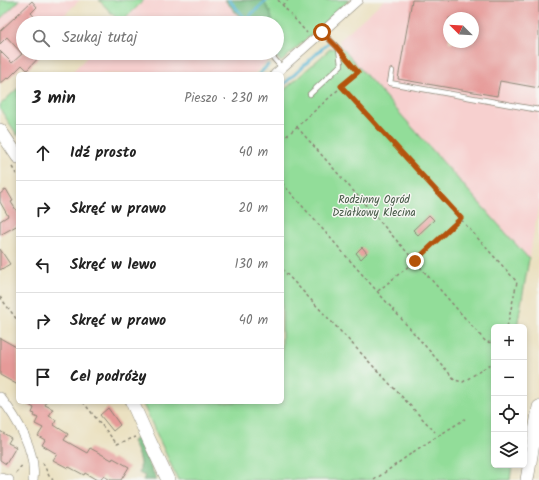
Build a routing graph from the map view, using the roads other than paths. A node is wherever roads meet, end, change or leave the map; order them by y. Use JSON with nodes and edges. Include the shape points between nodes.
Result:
{"nodes":[{"id":1,"x":358,"y":0,"type":"edge"},
{"id":2,"x":322,"y":32,"type":"junction"},
{"id":3,"x":272,"y":60,"type":"edge"},
{"id":4,"x":392,"y":70,"type":"dead end"},
{"id":5,"x":278,"y":71,"type":"edge"},
{"id":6,"x":310,"y":94,"type":"dead end"},
{"id":7,"x":539,"y":109,"type":"edge"},
{"id":8,"x":0,"y":130,"type":"edge"},
{"id":9,"x":16,"y":154,"type":"edge"},
{"id":10,"x":0,"y":397,"type":"edge"},
{"id":11,"x":133,"y":404,"type":"edge"},
{"id":12,"x":539,"y":407,"type":"edge"},
{"id":13,"x":11,"y":477,"type":"edge"},
{"id":14,"x":0,"y":478,"type":"edge"},
{"id":15,"x":33,"y":480,"type":"edge"},
{"id":16,"x":168,"y":480,"type":"edge"},
{"id":17,"x":527,"y":480,"type":"edge"}],
"edges":[{"from":1,"to":2,"type":"street"},
{"from":2,"to":5,"type":"street"},
{"from":2,"to":6,"type":"lane","via":[[339,49],[341,65]]},
{"from":3,"to":5,"type":"lane"},
{"from":4,"to":7,"type":"lane","via":[[390,83]]},
{"from":8,"to":9,"type":"street"},
{"from":10,"to":15,"type":"street","via":[[17,422],[32,453],[35,470]]},
{"from":11,"to":16,"type":"street"},
{"from":12,"to":17,"type":"street"},
{"from":13,"to":14,"type":"street"}]}
